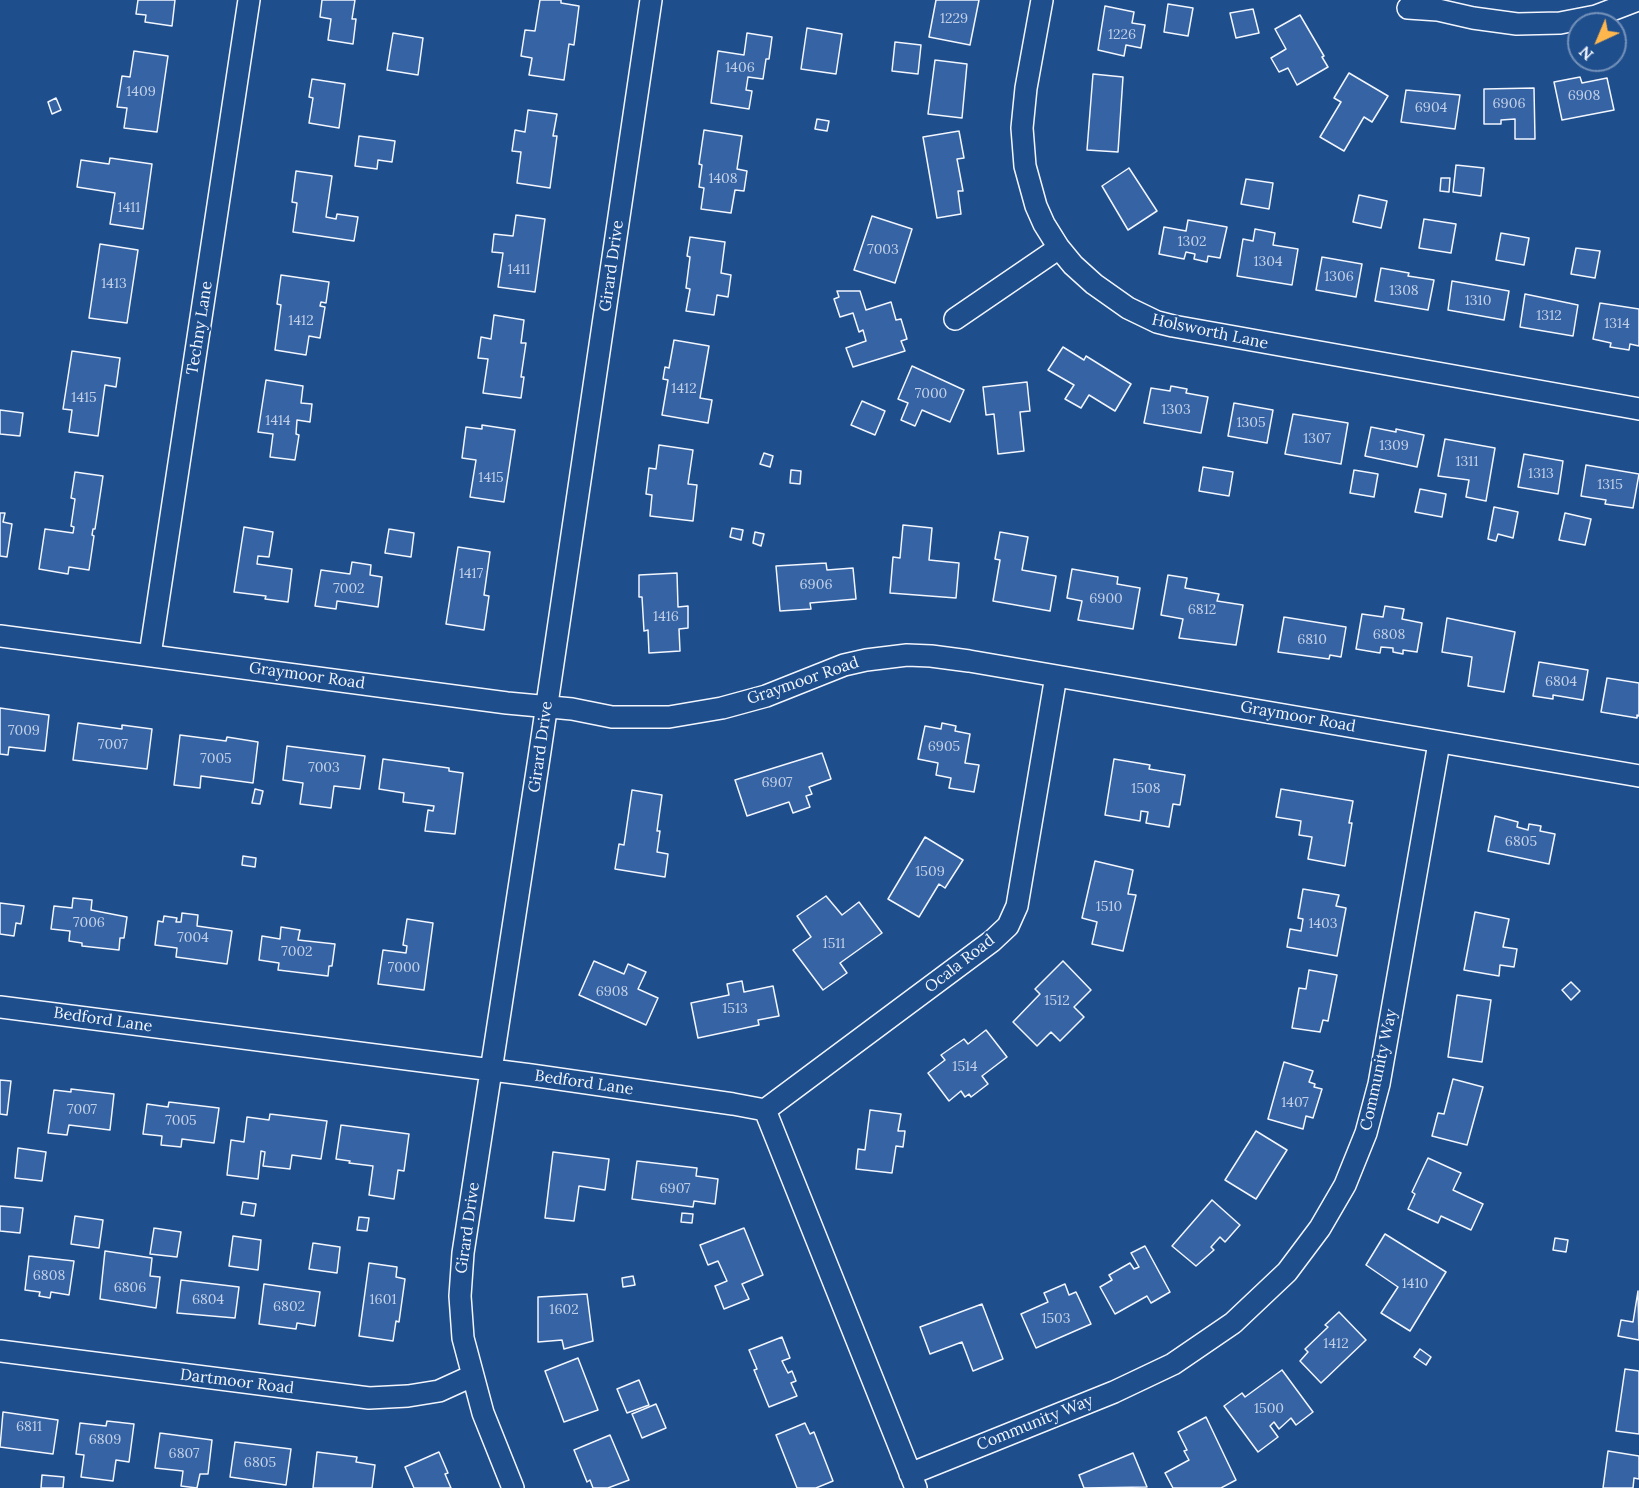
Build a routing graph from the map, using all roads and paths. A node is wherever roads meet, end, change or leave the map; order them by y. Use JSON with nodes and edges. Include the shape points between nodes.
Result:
{"nodes":[{"id":1,"x":249,"y":0,"type":"edge"},
{"id":2,"x":651,"y":0,"type":"edge"},
{"id":3,"x":1042,"y":0,"type":"edge"},
{"id":4,"x":1638,"y":0,"type":"edge"},
{"id":5,"x":1408,"y":8,"type":"dead end"},
{"id":6,"x":1059,"y":248,"type":"junction"},
{"id":7,"x":955,"y":319,"type":"dead end"},
{"id":8,"x":1639,"y":409,"type":"edge"},
{"id":9,"x":0,"y":636,"type":"edge"},
{"id":10,"x":150,"y":655,"type":"junction"},
{"id":11,"x":1056,"y":676,"type":"junction"},
{"id":12,"x":546,"y":707,"type":"junction"},
{"id":13,"x":1439,"y":743,"type":"junction"},
{"id":14,"x":1639,"y":776,"type":"edge"},
{"id":15,"x":0,"y":1007,"type":"edge"},
{"id":16,"x":492,"y":1072,"type":"junction"},
{"id":17,"x":765,"y":1110,"type":"junction"},
{"id":18,"x":0,"y":1351,"type":"edge"},
{"id":19,"x":472,"y":1376,"type":"junction"},
{"id":20,"x":913,"y":1481,"type":"edge"},
{"id":21,"x":513,"y":1488,"type":"edge"}],
"edges":[{"from":1,"to":10,"type":"street","name":"Techny Lane"},
{"from":2,"to":12,"type":"street","name":"Girard Drive"},
{"from":3,"to":6,"type":"street","name":"Holsworth Lane","via":[[1026,88],[1022,144],[1036,206]]},
{"from":4,"to":5,"type":"street","via":[[1596,16],[1517,24],[1438,9]]},
{"from":6,"to":7,"type":"street"},
{"from":6,"to":8,"type":"street","name":"Holsworth Lane","via":[[1094,284],[1157,322]]},
{"from":9,"to":10,"type":"street","name":"Graymoor Road"},
{"from":10,"to":12,"type":"street","name":"Graymoor Road"},
{"from":11,"to":12,"type":"street","name":"Graymoor Road","via":[[907,655],[844,665],[766,696],[669,717],[612,717]]},
{"from":11,"to":13,"type":"street","name":"Graymoor Road"},
{"from":11,"to":17,"type":"street","name":"Ocala Road","via":[[1017,906],[1008,926]]},
{"from":12,"to":16,"type":"street","name":"Girard Drive"},
{"from":13,"to":14,"type":"street","name":"Graymoor Road"},
{"from":13,"to":20,"type":"street","name":"Community Way","via":[[1379,1084],[1366,1133],[1345,1185],[1320,1228],[1287,1272],[1233,1323],[1173,1364]]},
{"from":15,"to":16,"type":"street","name":"Bedford Lane"},
{"from":16,"to":17,"type":"street","name":"Bedford Lane"},
{"from":16,"to":19,"type":"street","name":"Girard Drive","via":[[463,1253],[460,1296],[463,1338]]},
{"from":17,"to":20,"type":"street"},
{"from":18,"to":19,"type":"street","name":"Dartmoor Road","via":[[369,1398],[439,1391]]},
{"from":19,"to":21,"type":"street","name":"Girard Drive"}]}
